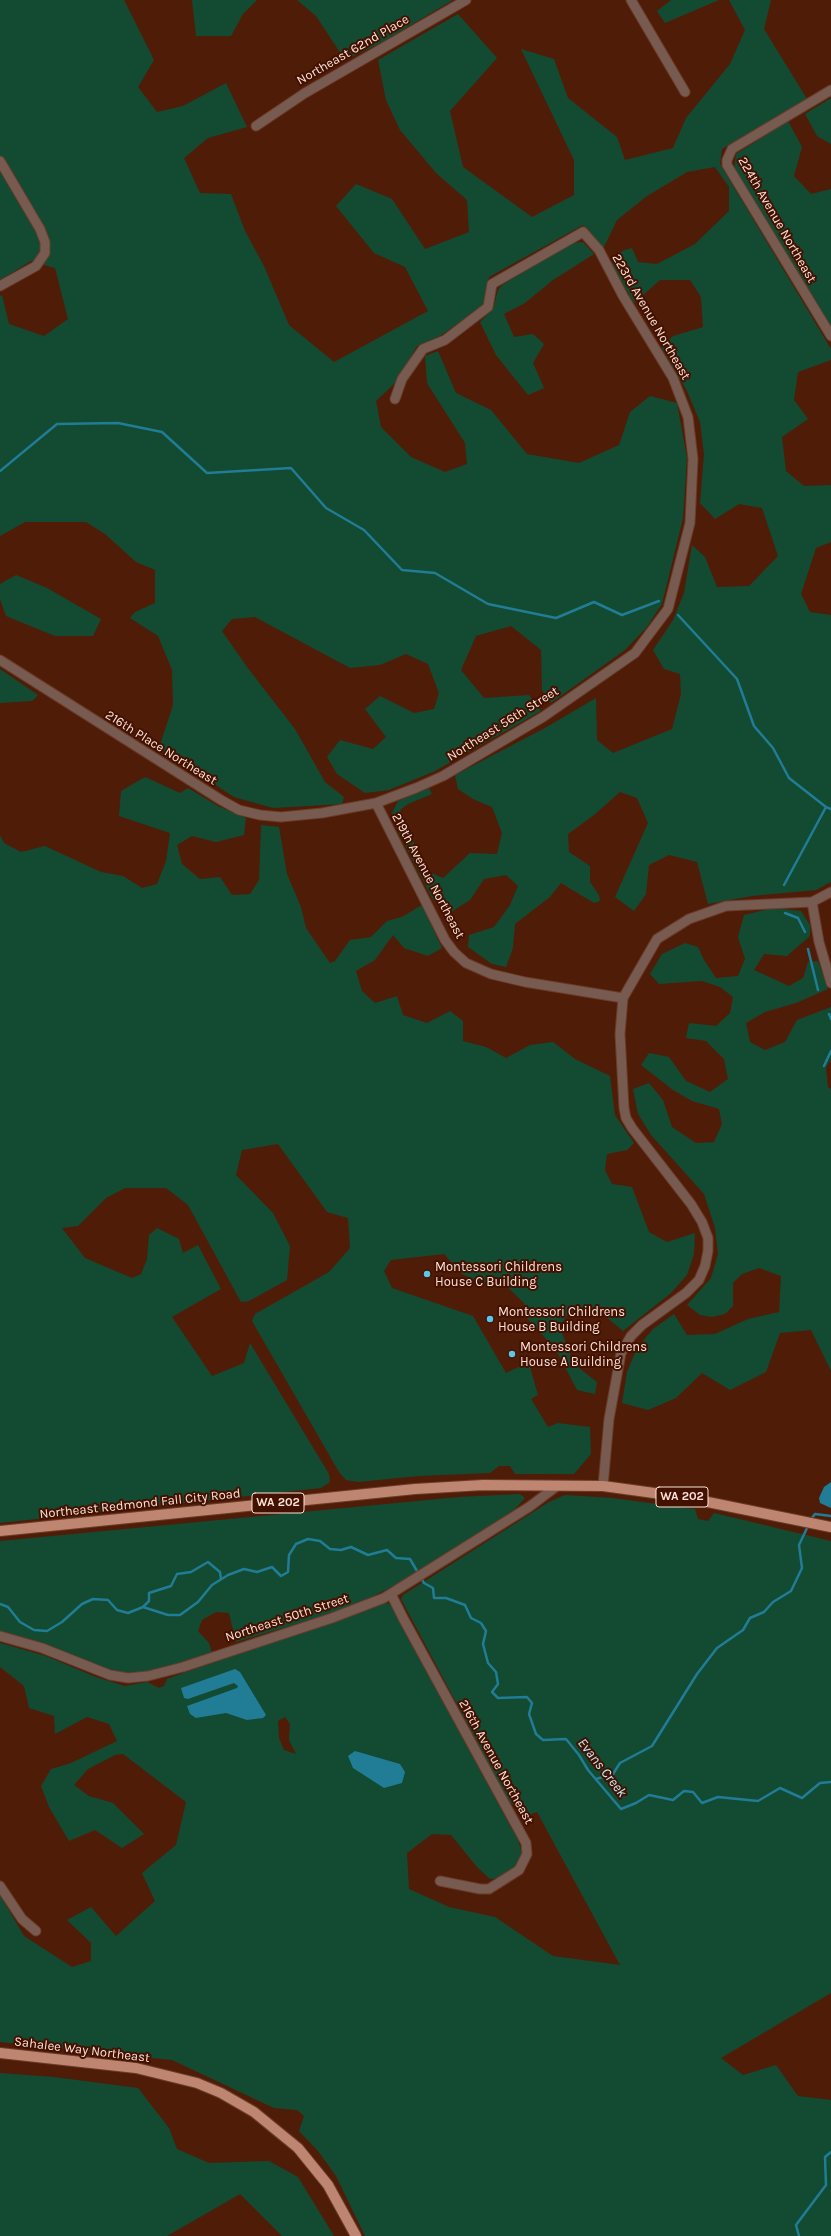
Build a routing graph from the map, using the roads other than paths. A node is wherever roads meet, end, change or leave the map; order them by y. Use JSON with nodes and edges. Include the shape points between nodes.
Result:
{"nodes":[{"id":1,"x":466,"y":0,"type":"edge"},
{"id":2,"x":631,"y":0,"type":"edge"},
{"id":3,"x":831,"y":90,"type":"edge"},
{"id":4,"x":685,"y":92,"type":"dead end"},
{"id":5,"x":256,"y":126,"type":"dead end"},
{"id":6,"x":0,"y":162,"type":"edge"},
{"id":7,"x":0,"y":286,"type":"edge"},
{"id":8,"x":831,"y":336,"type":"edge"},
{"id":9,"x":395,"y":399,"type":"dead end"},
{"id":10,"x":668,"y":608,"type":"joint"},
{"id":11,"x":0,"y":660,"type":"edge"},
{"id":12,"x":376,"y":803,"type":"junction"},
{"id":13,"x":322,"y":813,"type":"joint"},
{"id":14,"x":831,"y":892,"type":"edge"},
{"id":15,"x":812,"y":902,"type":"junction"},
{"id":16,"x":831,"y":983,"type":"edge"},
{"id":17,"x":623,"y":998,"type":"junction"},
{"id":18,"x":557,"y":1486,"type":"junction"},
{"id":19,"x":603,"y":1486,"type":"junction"},
{"id":20,"x":831,"y":1527,"type":"edge"},
{"id":21,"x":0,"y":1531,"type":"edge"},
{"id":22,"x":391,"y":1594,"type":"junction"},
{"id":23,"x":0,"y":1636,"type":"edge"},
{"id":24,"x":440,"y":1882,"type":"dead end"},
{"id":25,"x":0,"y":1886,"type":"edge"},
{"id":26,"x":36,"y":1931,"type":"dead end"},
{"id":27,"x":0,"y":2052,"type":"edge"},
{"id":28,"x":356,"y":2236,"type":"edge"}],
"edges":[{"from":1,"to":5,"type":"street","name":"Northeast 62nd Place","via":[[305,92]]},
{"from":2,"to":4,"type":"street"},
{"from":3,"to":8,"type":"street","name":"224th Avenue Northeast","via":[[732,149],[727,156],[727,164]]},
{"from":6,"to":7,"type":"street","via":[[40,229],[45,242],[45,253],[36,266]]},
{"from":9,"to":10,"type":"street","name":"223rd Avenue Northeast","via":[[402,380],[423,349],[445,340],[488,307],[492,284],[583,232],[599,250],[623,296],[673,378],[688,417],[693,459],[690,523]]},
{"from":10,"to":12,"type":"street","name":"Northeast 56th Street","via":[[635,653],[543,717],[442,776]]},
{"from":11,"to":13,"type":"street","name":"216th Place Northeast","via":[[160,763],[239,810],[281,817]]},
{"from":12,"to":13,"type":"street","name":"Northeast 56th Street"},
{"from":12,"to":17,"type":"street","name":"219th Avenue Northeast","via":[[445,940],[466,963],[491,974],[525,982]]},
{"from":14,"to":15,"type":"street"},
{"from":15,"to":16,"type":"street","via":[[819,942]]},
{"from":15,"to":17,"type":"street","via":[[726,906],[689,919],[657,939]]},
{"from":17,"to":19,"type":"street","via":[[620,1034],[622,1093],[626,1118],[691,1204],[708,1238],[708,1251],[699,1280],[686,1293],[642,1325],[631,1336],[621,1353],[609,1419]]},
{"from":18,"to":19,"type":"main road","name":"Northeast Redmond Fall City Road","number":"WA 202"},
{"from":18,"to":21,"type":"main road","name":"Northeast Redmond Fall City Road","number":"WA 202","via":[[483,1485],[415,1489]]},
{"from":18,"to":22,"type":"street","name":"Northeast 50th Street"},
{"from":19,"to":20,"type":"main road","name":"Northeast Redmond Fall City Road","number":"WA 202","via":[[683,1497]]},
{"from":22,"to":23,"type":"street","name":"Northeast 50th Street","via":[[332,1618],[148,1676],[128,1678],[110,1675],[42,1648]]},
{"from":22,"to":24,"type":"street","name":"216th Avenue Northeast","via":[[526,1843],[527,1854],[519,1870],[489,1889]]},
{"from":25,"to":26,"type":"street","via":[[22,1919]]},
{"from":27,"to":28,"type":"main road","name":"Sahalee Way Northeast","via":[[136,2068],[197,2083],[221,2093],[254,2112],[278,2130],[308,2159],[328,2185]]}]}
